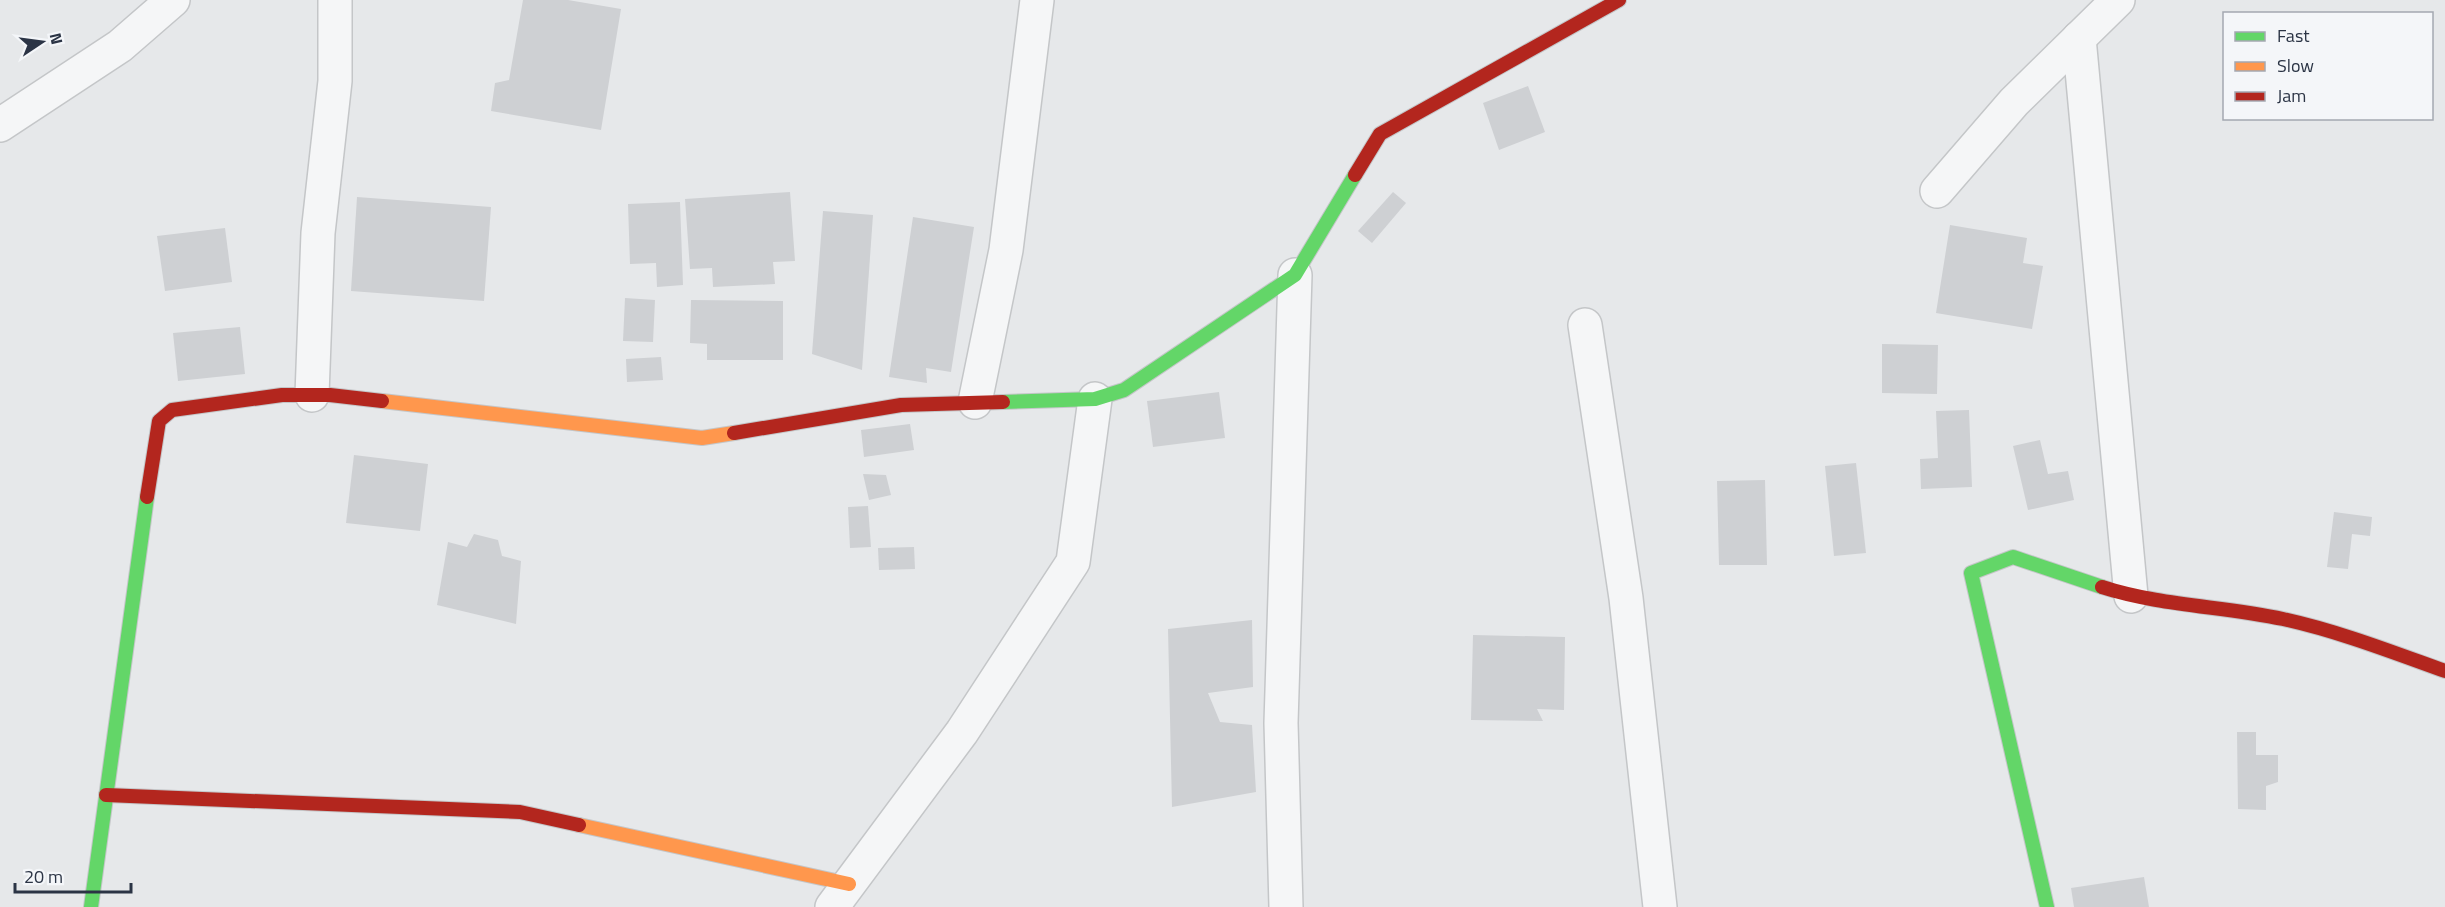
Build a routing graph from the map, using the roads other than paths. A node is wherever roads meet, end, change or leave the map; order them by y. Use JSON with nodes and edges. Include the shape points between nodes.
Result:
{"nodes":[{"id":1,"x":173,"y":0,"type":"edge"},
{"id":2,"x":335,"y":0,"type":"edge"},
{"id":3,"x":1036,"y":0,"type":"edge"},
{"id":4,"x":1619,"y":0,"type":"edge"},
{"id":5,"x":2118,"y":0,"type":"edge"},
{"id":6,"x":2079,"y":38,"type":"junction"},
{"id":7,"x":0,"y":124,"type":"edge"},
{"id":8,"x":1937,"y":191,"type":"dead end"},
{"id":9,"x":1295,"y":275,"type":"junction"},
{"id":10,"x":1585,"y":325,"type":"dead end"},
{"id":11,"x":312,"y":395,"type":"junction"},
{"id":12,"x":1095,"y":399,"type":"junction"},
{"id":13,"x":975,"y":402,"type":"junction"},
{"id":14,"x":2131,"y":596,"type":"junction"},
{"id":15,"x":2445,"y":671,"type":"edge"},
{"id":16,"x":106,"y":795,"type":"junction"},
{"id":17,"x":840,"y":895,"type":"edge"},
{"id":18,"x":91,"y":907,"type":"edge"},
{"id":19,"x":1286,"y":907,"type":"edge"},
{"id":20,"x":1660,"y":907,"type":"edge"},
{"id":21,"x":2047,"y":907,"type":"edge"}],
"edges":[{"from":1,"to":7,"type":"street","via":[[120,45]]},
{"from":2,"to":11,"type":"street","via":[[335,81],[318,233]]},
{"from":3,"to":13,"type":"street","via":[[1006,250]]},
{"from":4,"to":9,"type":"street","via":[[1380,134]]},
{"from":5,"to":6,"type":"street"},
{"from":6,"to":8,"type":"street","via":[[2014,102]]},
{"from":6,"to":14,"type":"street"},
{"from":9,"to":12,"type":"street","via":[[1124,390]]},
{"from":9,"to":19,"type":"street","via":[[1281,723]]},
{"from":10,"to":20,"type":"street","via":[[1626,598]]},
{"from":11,"to":13,"type":"street","via":[[702,438],[901,405]]},
{"from":11,"to":16,"type":"street","via":[[282,395],[172,410],[159,421]]},
{"from":12,"to":13,"type":"street"},
{"from":12,"to":17,"type":"street","via":[[1073,562],[962,732]]},
{"from":14,"to":15,"type":"street","via":[[2283,619],[2343,635]]},
{"from":14,"to":21,"type":"street","via":[[2013,557],[1971,573]]},
{"from":16,"to":17,"type":"street","via":[[520,812]]},
{"from":16,"to":18,"type":"street"}]}
